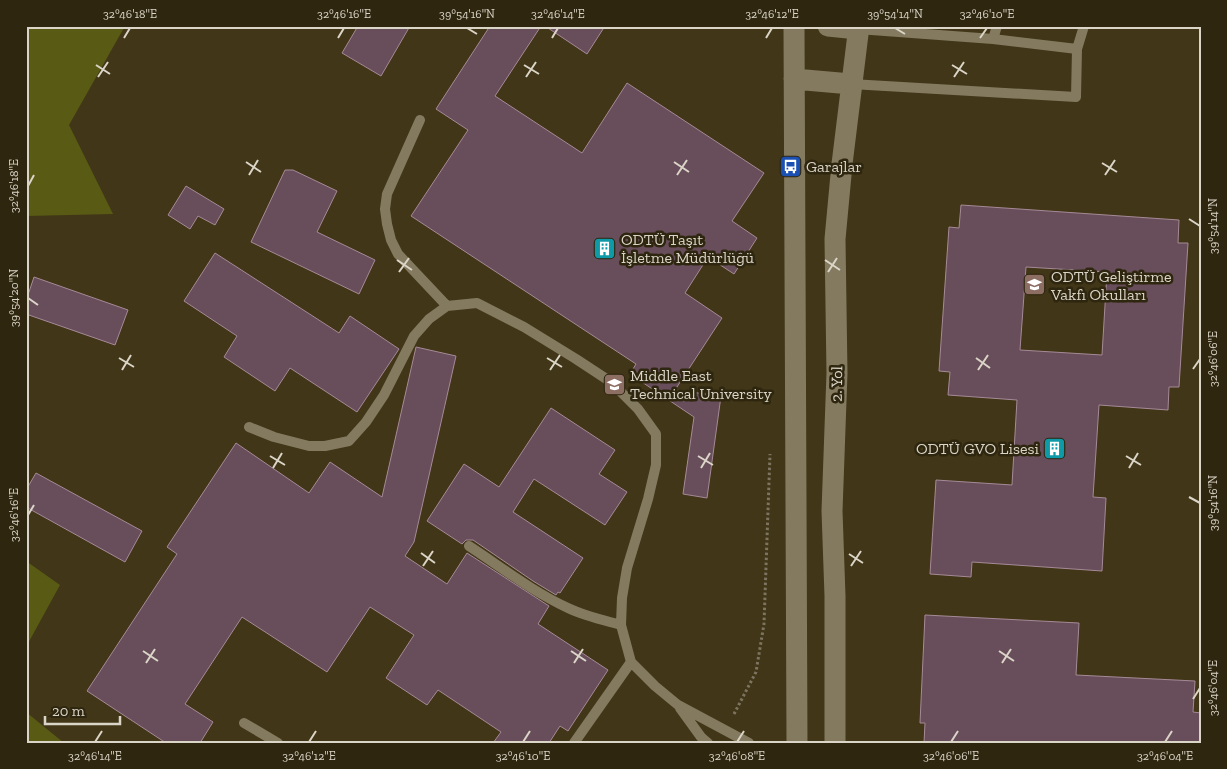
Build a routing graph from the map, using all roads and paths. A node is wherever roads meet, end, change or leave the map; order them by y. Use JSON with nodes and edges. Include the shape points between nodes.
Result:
{"nodes":[{"id":1,"x":794,"y":26,"type":"edge"},
{"id":2,"x":828,"y":26,"type":"edge"},
{"id":3,"x":997,"y":26,"type":"edge"},
{"id":4,"x":1084,"y":26,"type":"edge"},
{"id":5,"x":859,"y":28,"type":"edge"},
{"id":6,"x":993,"y":39,"type":"junction"},
{"id":7,"x":1077,"y":49,"type":"junction"},
{"id":8,"x":794,"y":79,"type":"junction"},
{"id":9,"x":851,"y":84,"type":"junction"},
{"id":10,"x":420,"y":120,"type":"dead end"},
{"id":11,"x":447,"y":306,"type":"junction"},
{"id":12,"x":249,"y":426,"type":"dead end"},
{"id":13,"x":770,"y":446,"type":"dead end"},
{"id":14,"x":469,"y":546,"type":"dead end"},
{"id":15,"x":620,"y":624,"type":"junction"},
{"id":16,"x":631,"y":662,"type":"junction"},
{"id":17,"x":678,"y":705,"type":"junction"},
{"id":18,"x":244,"y":723,"type":"dead end"},
{"id":19,"x":727,"y":730,"type":"junction"},
{"id":20,"x":278,"y":743,"type":"edge"},
{"id":21,"x":574,"y":743,"type":"edge"},
{"id":22,"x":708,"y":743,"type":"edge"},
{"id":23,"x":749,"y":743,"type":"edge"},
{"id":24,"x":797,"y":743,"type":"edge"},
{"id":25,"x":835,"y":743,"type":"edge"}],
"edges":[{"from":1,"to":8,"type":"street"},
{"from":2,"to":5,"type":"street"},
{"from":3,"to":6,"type":"lane"},
{"from":4,"to":7,"type":"lane"},
{"from":5,"to":6,"type":"lane"},
{"from":5,"to":9,"type":"street","name":"2. Yol"},
{"from":6,"to":7,"type":"lane"},
{"from":7,"to":9,"type":"lane","via":[[1076,97]]},
{"from":8,"to":9,"type":"street"},
{"from":8,"to":24,"type":"street"},
{"from":9,"to":25,"type":"street","name":"2. Yol","via":[[835,239],[837,373],[832,511]]},
{"from":10,"to":11,"type":"lane","via":[[387,194],[387,224],[398,254]]},
{"from":11,"to":12,"type":"lane","via":[[414,336],[384,395],[349,441],[309,446],[274,437]]},
{"from":11,"to":15,"type":"lane","via":[[477,302],[576,358],[611,382],[638,409],[656,434],[656,465],[627,568]]},
{"from":13,"to":19,"type":"path","via":[[764,624],[756,672]]},
{"from":14,"to":15,"type":"lane","via":[[568,608]]},
{"from":15,"to":16,"type":"lane"},
{"from":16,"to":17,"type":"lane"},
{"from":16,"to":21,"type":"lane"},
{"from":17,"to":19,"type":"lane"},
{"from":17,"to":22,"type":"lane"},
{"from":18,"to":20,"type":"lane"},
{"from":19,"to":23,"type":"lane"}]}
